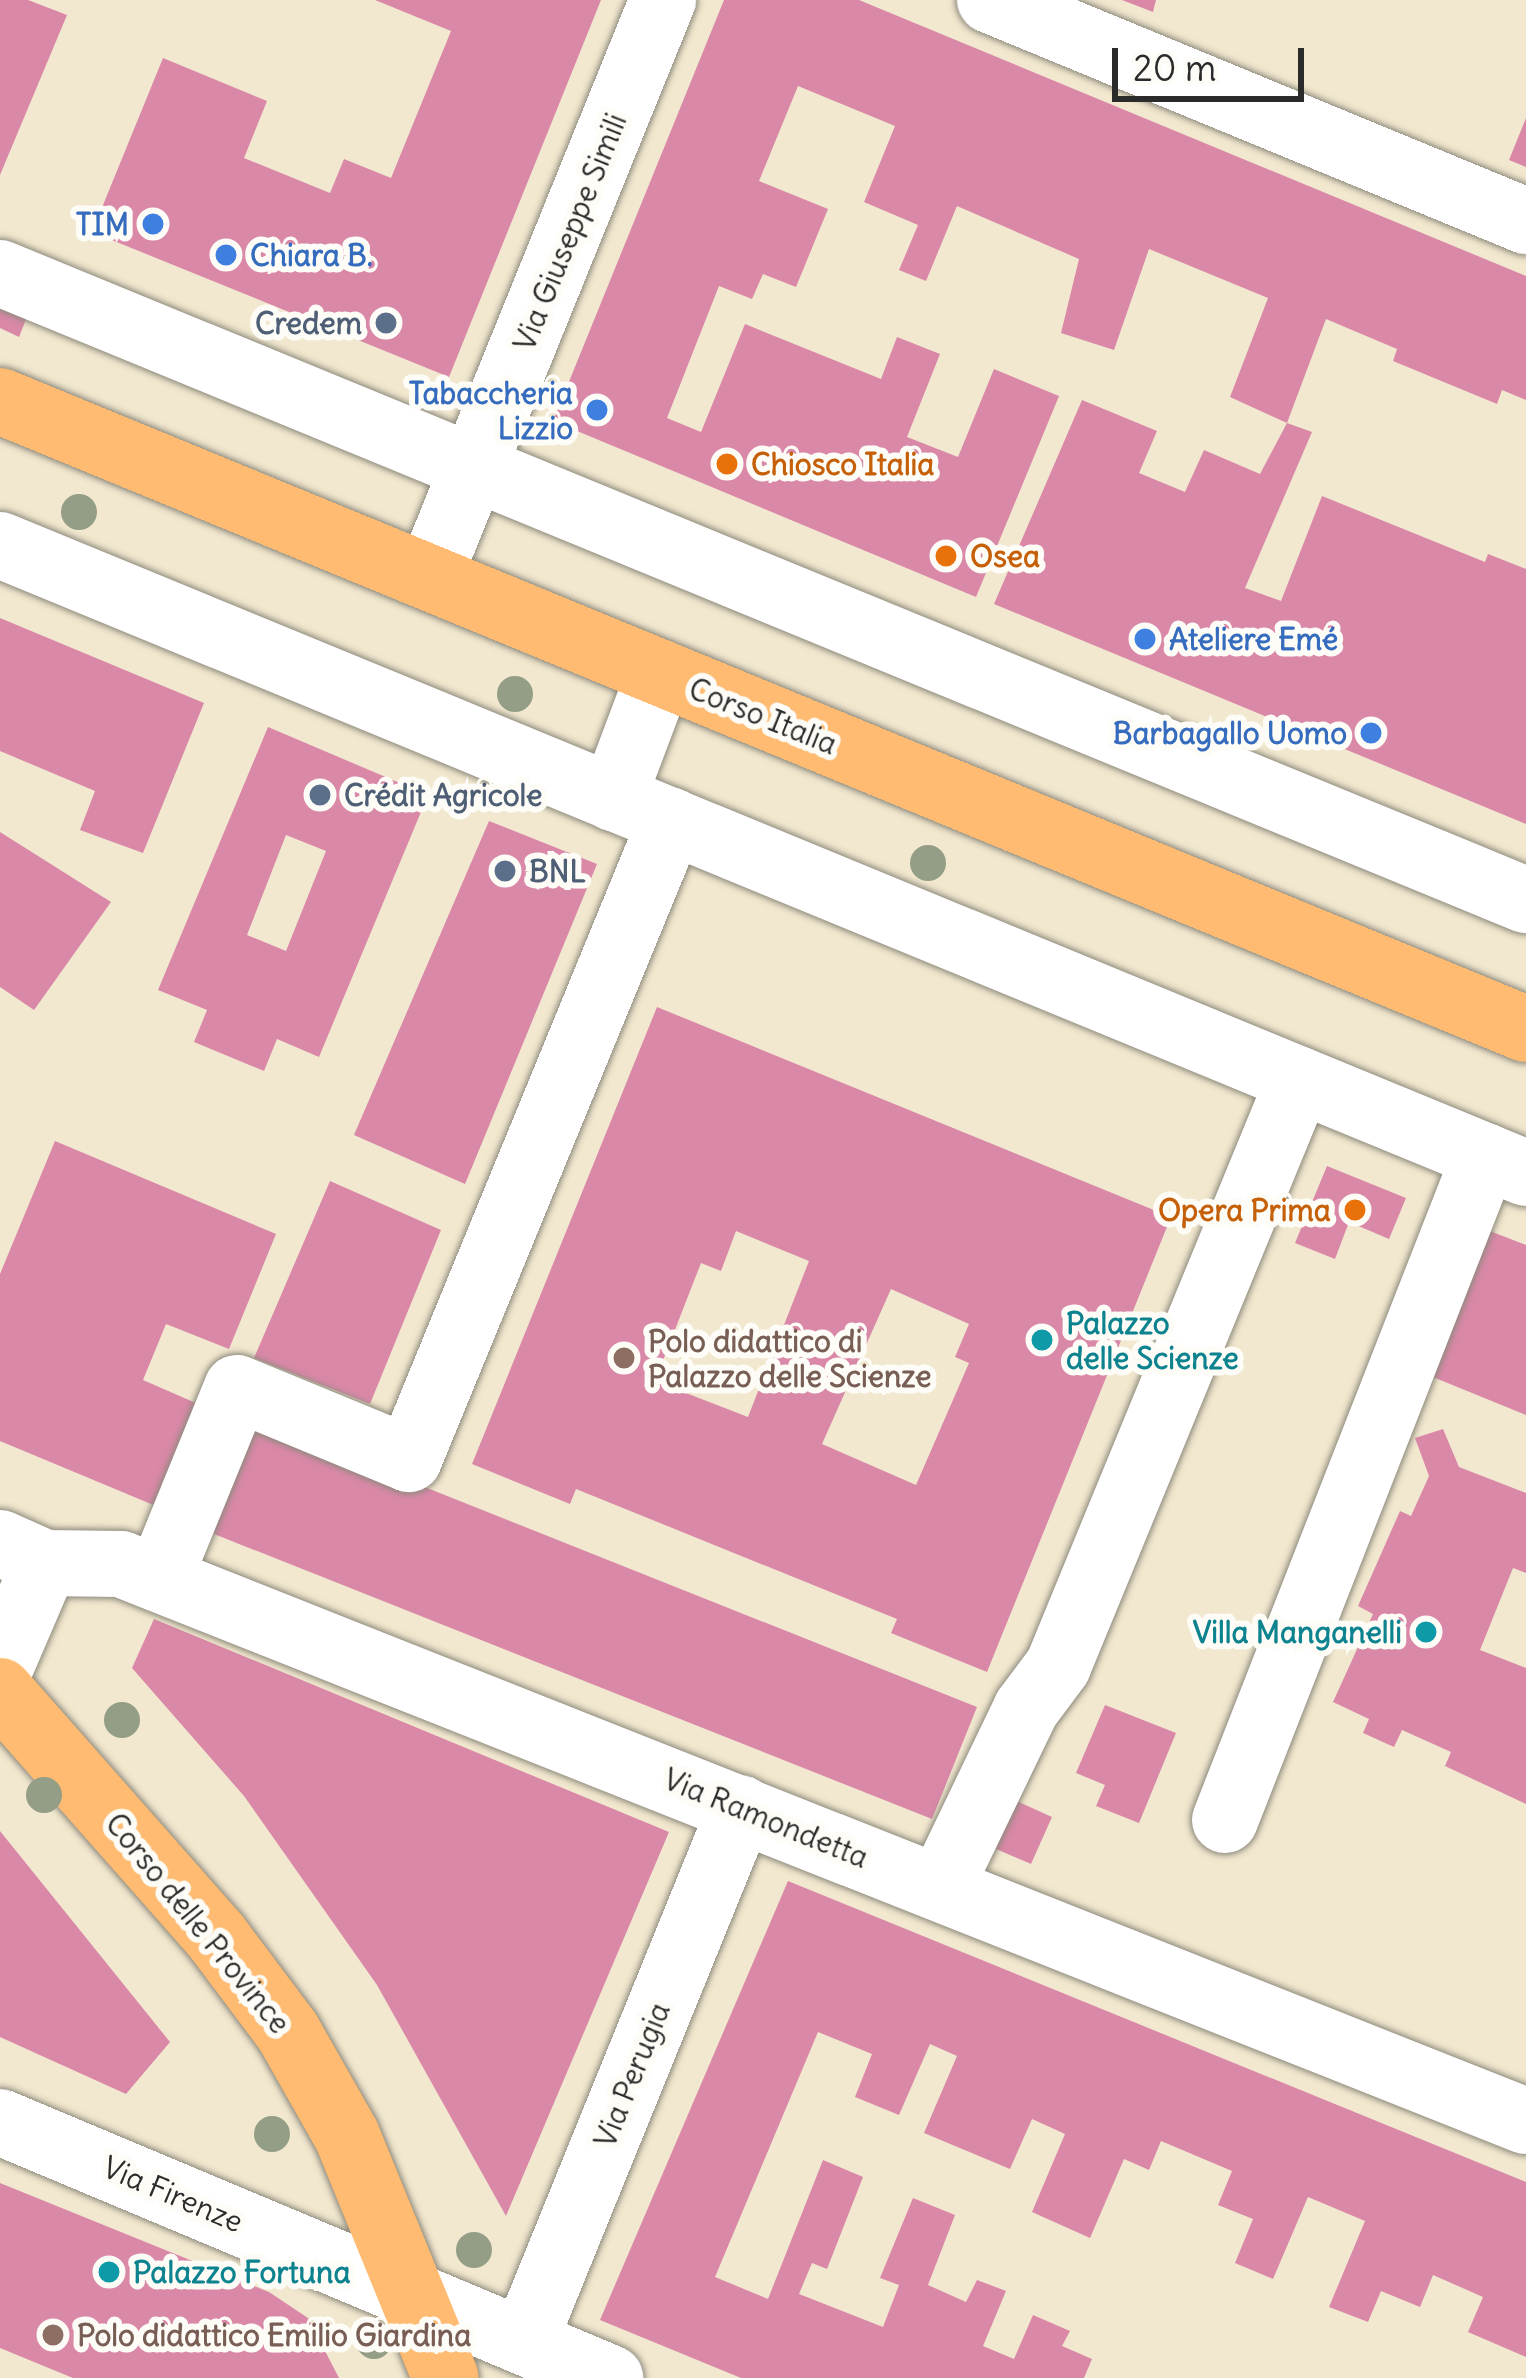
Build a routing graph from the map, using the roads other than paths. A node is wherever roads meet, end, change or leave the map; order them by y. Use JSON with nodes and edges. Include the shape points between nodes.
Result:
{"nodes":[{"id":1,"x":664,"y":0,"type":"edge"},
{"id":2,"x":989,"y":0,"type":"edge"},
{"id":3,"x":1526,"y":221,"type":"edge"},
{"id":4,"x":0,"y":273,"type":"edge"},
{"id":5,"x":0,"y":401,"type":"edge"},
{"id":6,"x":476,"y":464,"type":"junction"},
{"id":7,"x":0,"y":545,"type":"edge"},
{"id":8,"x":429,"y":577,"type":"junction"},
{"id":9,"x":660,"y":673,"type":"junction"},
{"id":10,"x":642,"y":810,"type":"junction"},
{"id":11,"x":1526,"y":900,"type":"edge"},
{"id":12,"x":1526,"y":1029,"type":"edge"},
{"id":13,"x":1299,"y":1080,"type":"junction"},
{"id":14,"x":1506,"y":1165,"type":"edge"},
{"id":15,"x":22,"y":1553,"type":"edge"},
{"id":16,"x":159,"y":1579,"type":"junction"},
{"id":17,"x":0,"y":1668,"type":"edge"},
{"id":18,"x":0,"y":1691,"type":"edge"},
{"id":19,"x":741,"y":1808,"type":"junction"},
{"id":20,"x":1225,"y":1820,"type":"dead end"},
{"id":21,"x":940,"y":1888,"type":"junction"},
{"id":22,"x":0,"y":2122,"type":"edge"},
{"id":23,"x":1526,"y":2122,"type":"edge"},
{"id":24,"x":411,"y":2294,"type":"junction"},
{"id":25,"x":524,"y":2342,"type":"junction"},
{"id":26,"x":446,"y":2378,"type":"edge"},
{"id":27,"x":610,"y":2378,"type":"edge"}],
"edges":[{"from":1,"to":6,"type":"street","name":"Via Giuseppe Simili"},
{"from":2,"to":3,"type":"street"},
{"from":4,"to":6,"type":"street"},
{"from":5,"to":8,"type":"main road","name":"Corso Italia"},
{"from":6,"to":8,"type":"street","name":"Via Giuseppe Simili"},
{"from":6,"to":11,"type":"street"},
{"from":7,"to":10,"type":"street"},
{"from":8,"to":9,"type":"main road","name":"Corso Italia"},
{"from":9,"to":10,"type":"street"},
{"from":9,"to":12,"type":"main road","name":"Corso Italia"},
{"from":10,"to":13,"type":"street"},
{"from":10,"to":16,"type":"street","via":[[409,1459],[237,1388]]},
{"from":13,"to":14,"type":"street"},
{"from":13,"to":21,"type":"street","via":[[1058,1666],[1026,1709]]},
{"from":14,"to":20,"type":"street"},
{"from":15,"to":16,"type":"street","name":"Via Ramondetta","via":[[121,1564]]},
{"from":15,"to":17,"type":"street"},
{"from":16,"to":19,"type":"street","name":"Via Ramondetta"},
{"from":18,"to":24,"type":"main road","name":"Corso delle Province","via":[[216,1936],[288,2032],[347,2136]]},
{"from":19,"to":21,"type":"street","name":"Via Ramondetta"},
{"from":19,"to":25,"type":"street","name":"Via Perugia"},
{"from":21,"to":23,"type":"street","name":"Via Ramondetta"},
{"from":22,"to":24,"type":"street","name":"Via Firenze"},
{"from":24,"to":25,"type":"street","name":"Via Firenze"},
{"from":24,"to":26,"type":"main road","name":"Corso delle Province"},
{"from":25,"to":27,"type":"street","name":"Via Firenze"}]}
